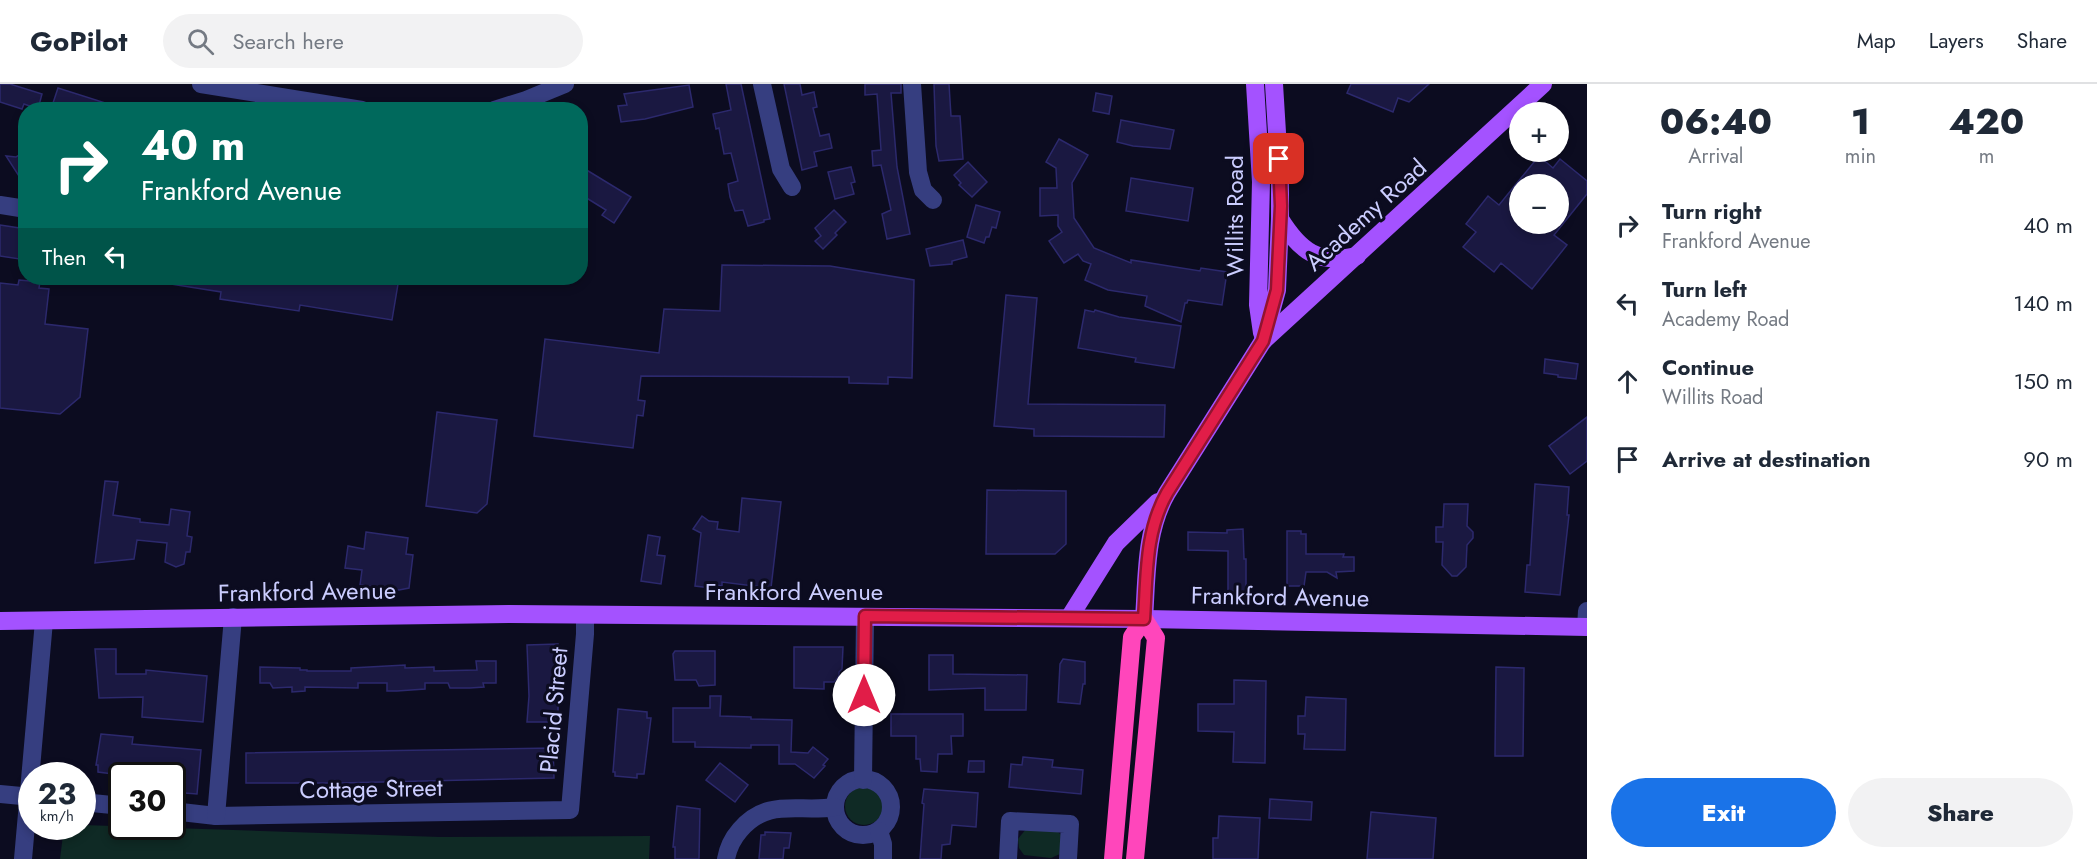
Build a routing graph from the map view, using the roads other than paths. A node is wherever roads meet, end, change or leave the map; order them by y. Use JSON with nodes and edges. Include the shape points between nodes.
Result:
{"nodes":[{"id":1,"x":201,"y":84,"type":"edge"},
{"id":2,"x":565,"y":84,"type":"edge"},
{"id":3,"x":762,"y":84,"type":"edge"},
{"id":4,"x":912,"y":84,"type":"edge"},
{"id":5,"x":1255,"y":84,"type":"edge"},
{"id":6,"x":1274,"y":84,"type":"edge"},
{"id":7,"x":1542,"y":84,"type":"edge"},
{"id":8,"x":312,"y":102,"type":"edge"},
{"id":9,"x":520,"y":102,"type":"edge"},
{"id":10,"x":792,"y":188,"type":"dead end"},
{"id":11,"x":933,"y":200,"type":"dead end"},
{"id":12,"x":0,"y":205,"type":"edge"},
{"id":13,"x":18,"y":208,"type":"edge"},
{"id":14,"x":1280,"y":219,"type":"junction"},
{"id":15,"x":1357,"y":256,"type":"junction"},
{"id":16,"x":1263,"y":341,"type":"junction"},
{"id":17,"x":1167,"y":493,"type":"junction"},
{"id":18,"x":585,"y":615,"type":"junction"},
{"id":19,"x":865,"y":616,"type":"junction"},
{"id":20,"x":233,"y":617,"type":"junction"},
{"id":21,"x":1069,"y":618,"type":"junction"},
{"id":22,"x":1144,"y":619,"type":"junction"},
{"id":23,"x":0,"y":621,"type":"edge"},
{"id":24,"x":44,"y":621,"type":"junction"},
{"id":25,"x":1586,"y":622,"type":"edge"},
{"id":26,"x":33,"y":762,"type":"edge"},
{"id":27,"x":863,"y":780,"type":"junction"},
{"id":28,"x":0,"y":794,"type":"edge"},
{"id":29,"x":18,"y":796,"type":"edge"},
{"id":30,"x":835,"y":807,"type":"junction"},
{"id":31,"x":570,"y":810,"type":"joint"},
{"id":32,"x":186,"y":813,"type":"edge"},
{"id":33,"x":216,"y":816,"type":"junction"},
{"id":34,"x":879,"y":831,"type":"junction"},
{"id":35,"x":25,"y":840,"type":"edge"},
{"id":36,"x":23,"y":859,"type":"edge"},
{"id":37,"x":726,"y":859,"type":"edge"},
{"id":38,"x":883,"y":859,"type":"edge"},
{"id":39,"x":1008,"y":859,"type":"edge"},
{"id":40,"x":1068,"y":859,"type":"edge"},
{"id":41,"x":1113,"y":859,"type":"edge"},
{"id":42,"x":1135,"y":859,"type":"edge"}],
"edges":[{"from":1,"to":8,"type":"street"},
{"from":2,"to":9,"type":"street"},
{"from":3,"to":10,"type":"street","via":[[781,169]]},
{"from":4,"to":11,"type":"street","via":[[918,172],[923,190]]},
{"from":5,"to":16,"type":"main road","name":"Willits Road","via":[[1262,206],[1258,305]]},
{"from":6,"to":14,"type":"main road","name":"Willits Road"},
{"from":7,"to":15,"type":"main road","name":"Academy Road"},
{"from":12,"to":13,"type":"street"},
{"from":14,"to":15,"type":"main road","via":[[1294,239],[1314,255],[1335,260]]},
{"from":14,"to":16,"type":"main road","name":"Willits Road","via":[[1277,290]]},
{"from":15,"to":16,"type":"main road","name":"Academy Road"},
{"from":16,"to":17,"type":"main road","name":"Academy Road"},
{"from":17,"to":21,"type":"main road","via":[[1116,543]]},
{"from":17,"to":22,"type":"main road","name":"Academy Road","via":[[1152,527]]},
{"from":18,"to":19,"type":"main road","name":"Frankford Avenue"},
{"from":18,"to":20,"type":"main road","name":"Frankford Avenue"},
{"from":18,"to":31,"type":"street","name":"Placid Street"},
{"from":19,"to":21,"type":"main road","name":"Frankford Avenue"},
{"from":19,"to":27,"type":"street"},
{"from":20,"to":24,"type":"main road","name":"Frankford Avenue"},
{"from":20,"to":33,"type":"street"},
{"from":21,"to":22,"type":"main road","name":"Frankford Avenue"},
{"from":22,"to":25,"type":"main road","name":"Frankford Avenue"},
{"from":22,"to":41,"type":"highway","via":[[1132,637]]},
{"from":22,"to":42,"type":"highway","via":[[1156,638]]},
{"from":23,"to":24,"type":"main road","name":"Frankford Avenue"},
{"from":24,"to":26,"type":"street"},
{"from":27,"to":30,"type":"street","via":[[844,788]]},
{"from":27,"to":34,"type":"street","via":[[882,787],[891,804],[886,824]]},
{"from":28,"to":29,"type":"street"},
{"from":30,"to":34,"type":"street","via":[[839,822],[850,832],[865,836]]},
{"from":30,"to":37,"type":"street","via":[[778,808],[760,813],[735,836]]},
{"from":31,"to":33,"type":"street","name":"Cottage Street"},
{"from":32,"to":33,"type":"street","name":"Cottage Street"},
{"from":34,"to":38,"type":"street"},
{"from":35,"to":36,"type":"street"},
{"from":39,"to":40,"type":"street","via":[[1010,820],[1070,824]]}]}
